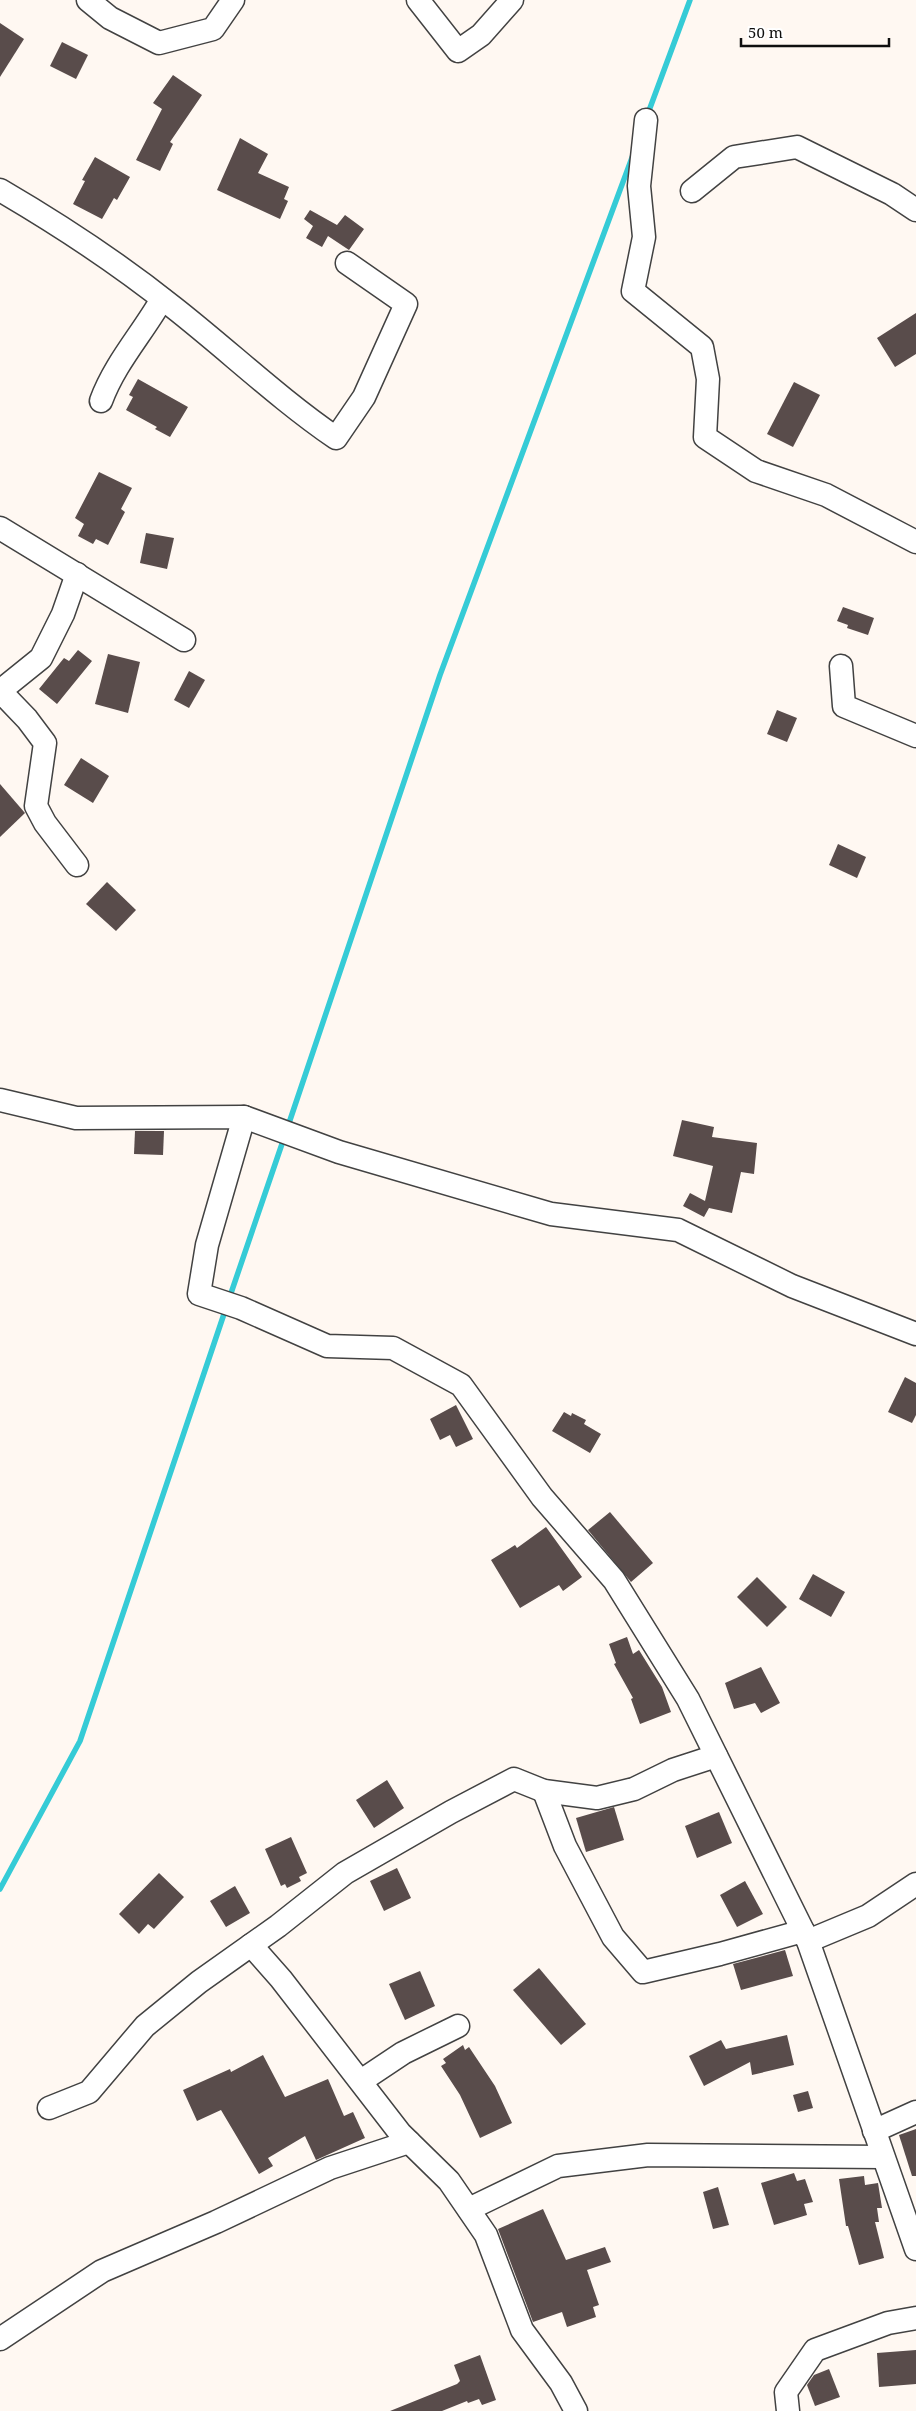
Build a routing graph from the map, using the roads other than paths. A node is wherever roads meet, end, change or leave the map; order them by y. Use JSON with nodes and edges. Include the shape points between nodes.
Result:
{"nodes":[{"id":1,"x":88,"y":0,"type":"edge"},
{"id":2,"x":234,"y":0,"type":"edge"},
{"id":3,"x":418,"y":0,"type":"edge"},
{"id":4,"x":512,"y":0,"type":"edge"},
{"id":5,"x":646,"y":120,"type":"dead end"},
{"id":6,"x":0,"y":190,"type":"edge"},
{"id":7,"x":692,"y":191,"type":"dead end"},
{"id":8,"x":916,"y":210,"type":"edge"},
{"id":9,"x":347,"y":263,"type":"dead end"},
{"id":10,"x":162,"y":299,"type":"junction"},
{"id":11,"x":101,"y":401,"type":"dead end"},
{"id":12,"x":0,"y":528,"type":"edge"},
{"id":13,"x":916,"y":542,"type":"edge"},
{"id":14,"x":76,"y":574,"type":"junction"},
{"id":15,"x":184,"y":640,"type":"dead end"},
{"id":16,"x":841,"y":666,"type":"dead end"},
{"id":17,"x":0,"y":691,"type":"edge"},
{"id":18,"x":916,"y":736,"type":"edge"},
{"id":19,"x":78,"y":865,"type":"dead end"},
{"id":20,"x":0,"y":1100,"type":"edge"},
{"id":21,"x":244,"y":1117,"type":"junction"},
{"id":22,"x":916,"y":1334,"type":"edge"},
{"id":23,"x":716,"y":1756,"type":"junction"},
{"id":24,"x":544,"y":1791,"type":"junction"},
{"id":25,"x":916,"y":1884,"type":"edge"},
{"id":26,"x":806,"y":1936,"type":"junction"},
{"id":27,"x":251,"y":1945,"type":"junction"},
{"id":28,"x":458,"y":2026,"type":"dead end"},
{"id":29,"x":361,"y":2081,"type":"junction"},
{"id":30,"x":49,"y":2108,"type":"dead end"},
{"id":31,"x":916,"y":2112,"type":"edge"},
{"id":32,"x":874,"y":2131,"type":"junction"},
{"id":33,"x":409,"y":2142,"type":"junction"},
{"id":34,"x":883,"y":2157,"type":"junction"},
{"id":35,"x":469,"y":2210,"type":"junction"},
{"id":36,"x":916,"y":2248,"type":"edge"},
{"id":37,"x":916,"y":2318,"type":"edge"},
{"id":38,"x":0,"y":2339,"type":"edge"},
{"id":39,"x":576,"y":2411,"type":"edge"},
{"id":40,"x":788,"y":2411,"type":"edge"}],
"edges":[{"from":1,"to":2,"type":"street","via":[[110,18],[159,43],[212,28]]},
{"from":3,"to":4,"type":"street","via":[[458,51],[481,35]]},
{"from":5,"to":13,"type":"street","via":[[639,186],[644,236],[633,291],[702,347],[708,379],[704,437],[756,471],[826,495]]},
{"from":6,"to":10,"type":"street","via":[[91,248]]},
{"from":7,"to":8,"type":"street","via":[[734,157],[797,146],[892,194]]},
{"from":9,"to":10,"type":"street","via":[[406,304],[364,397],[336,438],[305,417]]},
{"from":10,"to":11,"type":"street","via":[[109,380]]},
{"from":12,"to":14,"type":"street"},
{"from":14,"to":15,"type":"street"},
{"from":14,"to":17,"type":"street","via":[[63,614],[41,658]]},
{"from":16,"to":18,"type":"street","via":[[844,706]]},
{"from":17,"to":19,"type":"street","via":[[28,719],[45,743],[36,806],[45,823]]},
{"from":20,"to":21,"type":"street","via":[[76,1118]]},
{"from":21,"to":22,"type":"street","via":[[339,1152],[551,1214],[678,1230],[792,1286]]},
{"from":21,"to":23,"type":"street","via":[[207,1245],[199,1294],[241,1308],[327,1346],[393,1348],[461,1386],[542,1497],[614,1580],[688,1699]]},
{"from":23,"to":24,"type":"street","via":[[673,1770],[634,1789],[597,1798]]},
{"from":23,"to":26,"type":"street"},
{"from":24,"to":26,"type":"street","via":[[565,1846],[613,1937],[643,1972]]},
{"from":24,"to":27,"type":"street","via":[[514,1779],[458,1808],[345,1873]]},
{"from":25,"to":26,"type":"street","via":[[868,1916]]},
{"from":26,"to":32,"type":"street"},
{"from":27,"to":29,"type":"street","via":[[282,1979]]},
{"from":27,"to":30,"type":"street","via":[[146,2026],[89,2092]]},
{"from":28,"to":29,"type":"street","via":[[403,2053]]},
{"from":29,"to":33,"type":"street"},
{"from":31,"to":32,"type":"street"},
{"from":32,"to":34,"type":"street"},
{"from":33,"to":35,"type":"street","via":[[449,2180]]},
{"from":33,"to":38,"type":"street","via":[[330,2168],[102,2272]]},
{"from":34,"to":35,"type":"street","via":[[648,2155],[558,2166]]},
{"from":34,"to":36,"type":"street"},
{"from":35,"to":39,"type":"street","via":[[486,2235],[522,2330],[561,2383]]},
{"from":37,"to":40,"type":"street","via":[[888,2323],[815,2350],[786,2392]]}]}
